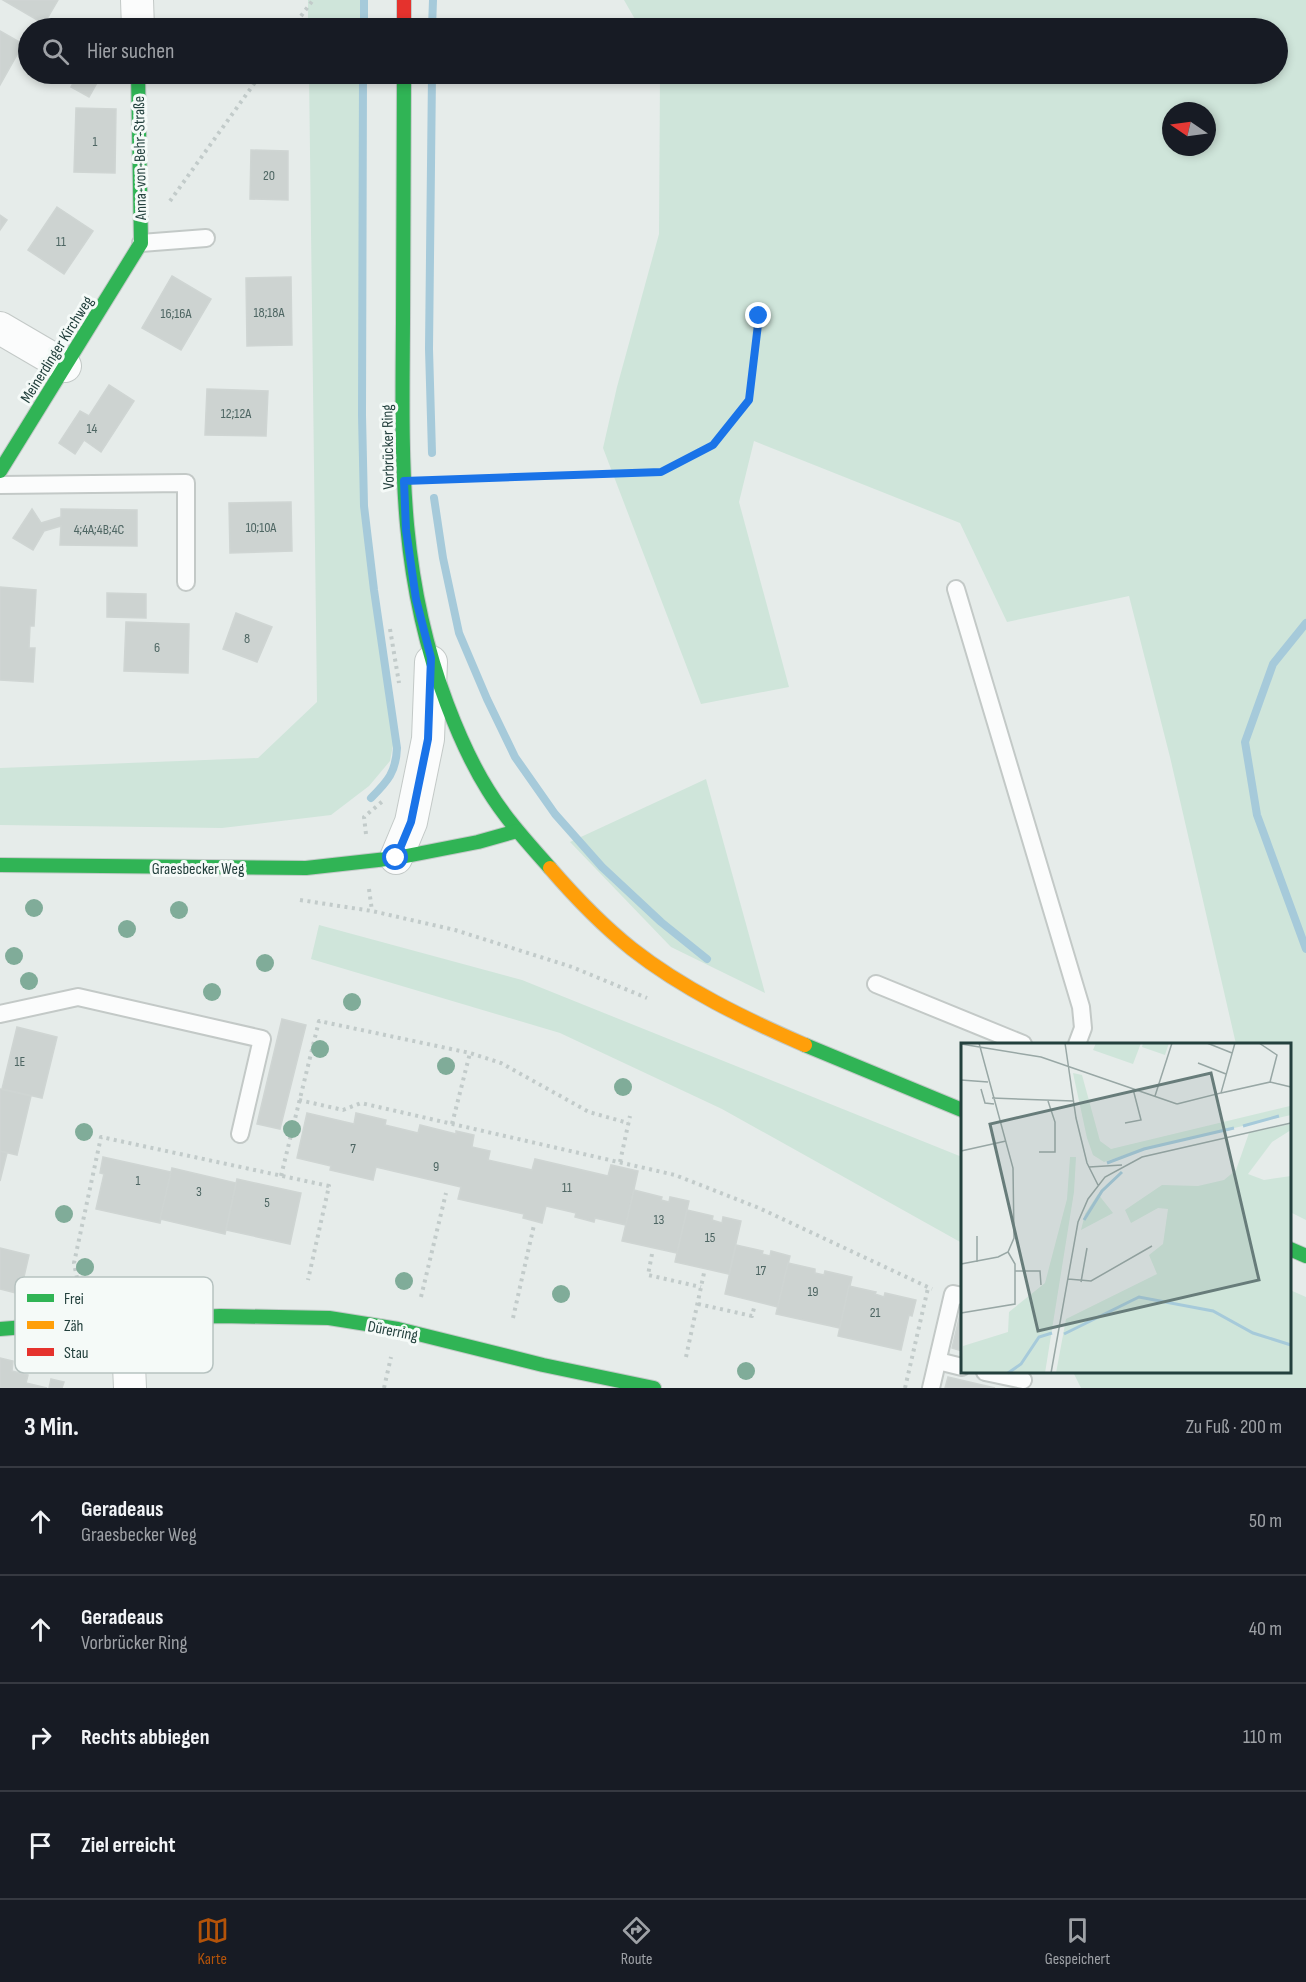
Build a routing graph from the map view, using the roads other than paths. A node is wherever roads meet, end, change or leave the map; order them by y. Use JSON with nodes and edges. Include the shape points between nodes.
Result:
{"nodes":[{"id":1,"x":137,"y":0,"type":"edge"},
{"id":2,"x":404,"y":0,"type":"edge"},
{"id":3,"x":138,"y":18,"type":"edge"},
{"id":4,"x":404,"y":18,"type":"edge"},
{"id":5,"x":138,"y":84,"type":"edge"},
{"id":6,"x":404,"y":84,"type":"edge"},
{"id":7,"x":206,"y":238,"type":"dead end"},
{"id":8,"x":141,"y":243,"type":"junction"},
{"id":9,"x":0,"y":327,"type":"edge"},
{"id":10,"x":65,"y":366,"type":"junction"},
{"id":11,"x":0,"y":471,"type":"edge"},
{"id":12,"x":0,"y":485,"type":"edge"},
{"id":13,"x":186,"y":582,"type":"dead end"},
{"id":14,"x":956,"y":589,"type":"dead end"},
{"id":15,"x":431,"y":658,"type":"junction"},
{"id":16,"x":517,"y":831,"type":"junction"},
{"id":17,"x":396,"y":858,"type":"junction"},
{"id":18,"x":0,"y":865,"type":"edge"},
{"id":19,"x":876,"y":984,"type":"dead end"},
{"id":20,"x":0,"y":1014,"type":"edge"},
{"id":21,"x":1021,"y":1043,"type":"edge"},
{"id":22,"x":1077,"y":1043,"type":"edge"},
{"id":23,"x":961,"y":1109,"type":"edge"},
{"id":24,"x":240,"y":1134,"type":"dead end"},
{"id":25,"x":1291,"y":1249,"type":"edge"},
{"id":26,"x":1306,"y":1256,"type":"edge"},
{"id":27,"x":961,"y":1296,"type":"edge"},
{"id":28,"x":213,"y":1317,"type":"edge"},
{"id":29,"x":15,"y":1328,"type":"edge"},
{"id":30,"x":0,"y":1329,"type":"edge"},
{"id":31,"x":938,"y":1361,"type":"junction"},
{"id":32,"x":961,"y":1367,"type":"edge"},
{"id":33,"x":129,"y":1373,"type":"edge"},
{"id":34,"x":993,"y":1373,"type":"edge"},
{"id":35,"x":1023,"y":1380,"type":"dead end"},
{"id":36,"x":130,"y":1388,"type":"edge"},
{"id":37,"x":654,"y":1388,"type":"edge"},
{"id":38,"x":931,"y":1388,"type":"edge"}],
"edges":[{"from":1,"to":3,"type":"street"},
{"from":2,"to":4,"type":"street"},
{"from":5,"to":8,"type":"street","name":"Anna-von-Behr-Straße"},
{"from":6,"to":15,"type":"street","name":"Vorbrücker Ring","via":[[406,530],[416,599]]},
{"from":7,"to":8,"type":"lane"},
{"from":8,"to":10,"type":"street","name":"Meinerdinger Kirchweg"},
{"from":9,"to":10,"type":"street"},
{"from":10,"to":11,"type":"street","name":"Meinerdinger Kirchweg"},
{"from":12,"to":13,"type":"lane","via":[[186,483]]},
{"from":14,"to":22,"type":"lane","via":[[1081,1007],[1083,1028]]},
{"from":15,"to":16,"type":"street","name":"Vorbrücker Ring","via":[[479,777]]},
{"from":15,"to":17,"type":"street","via":[[428,739],[411,822]]},
{"from":16,"to":17,"type":"street","name":"Graesbecker Weg"},
{"from":16,"to":23,"type":"street","name":"Vorbrücker Ring","via":[[586,909],[645,959],[722,1005]]},
{"from":17,"to":18,"type":"street","name":"Graesbecker Weg","via":[[306,868]]},
{"from":19,"to":21,"type":"lane"},
{"from":20,"to":24,"type":"lane","via":[[78,997],[262,1039]]},
{"from":25,"to":26,"type":"street"},
{"from":27,"to":31,"type":"lane","via":[[953,1294]]},
{"from":28,"to":37,"type":"street","name":"Dürerring","via":[[300,1316],[398,1329]]},
{"from":29,"to":30,"type":"street","name":"Dürerring"},
{"from":31,"to":32,"type":"lane"},
{"from":31,"to":38,"type":"lane"},
{"from":33,"to":36,"type":"street"},
{"from":34,"to":35,"type":"lane"}]}
